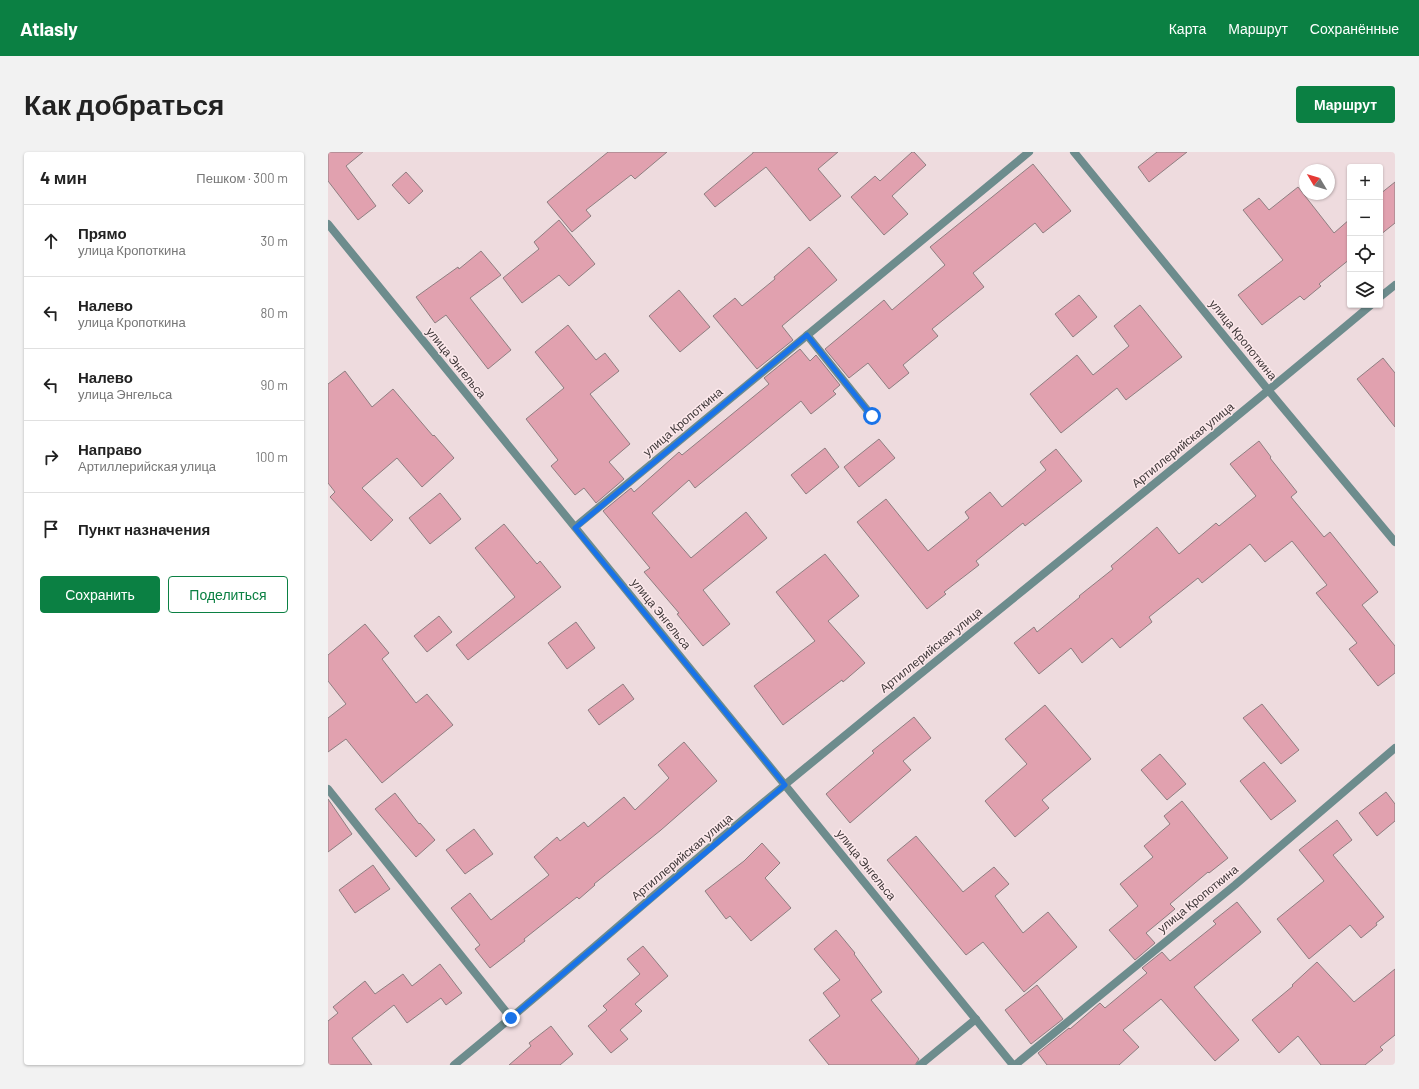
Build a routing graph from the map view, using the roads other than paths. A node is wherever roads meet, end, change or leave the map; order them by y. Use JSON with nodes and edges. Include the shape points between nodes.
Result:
{"nodes":[{"id":1,"x":1029,"y":152,"type":"edge"},
{"id":2,"x":1074,"y":152,"type":"edge"},
{"id":3,"x":328,"y":224,"type":"edge"},
{"id":4,"x":1395,"y":285,"type":"edge"},
{"id":5,"x":1383,"y":295,"type":"edge"},
{"id":6,"x":1367,"y":308,"type":"edge"},
{"id":7,"x":807,"y":335,"type":"junction"},
{"id":8,"x":1269,"y":391,"type":"junction"},
{"id":9,"x":872,"y":416,"type":"dead end"},
{"id":10,"x":575,"y":528,"type":"junction"},
{"id":11,"x":1395,"y":542,"type":"edge"},
{"id":12,"x":1395,"y":748,"type":"edge"},
{"id":13,"x":785,"y":785,"type":"junction"},
{"id":14,"x":328,"y":789,"type":"edge"},
{"id":15,"x":511,"y":1018,"type":"junction"},
{"id":16,"x":976,"y":1019,"type":"junction"},
{"id":17,"x":454,"y":1065,"type":"edge"},
{"id":18,"x":920,"y":1065,"type":"edge"},
{"id":19,"x":1014,"y":1065,"type":"edge"}],
"edges":[{"from":1,"to":7,"type":"street","name":"улица Кропоткина"},
{"from":2,"to":8,"type":"street","name":"улица Кропоткина"},
{"from":3,"to":10,"type":"street","name":"улица Энгельса"},
{"from":4,"to":5,"type":"street"},
{"from":6,"to":8,"type":"street","name":"Артиллерийская улица"},
{"from":7,"to":9,"type":"street"},
{"from":7,"to":10,"type":"street","name":"улица Кропоткина"},
{"from":8,"to":11,"type":"street","name":"улица Кропоткина"},
{"from":8,"to":13,"type":"street","name":"Артиллерийская улица"},
{"from":10,"to":13,"type":"street","name":"улица Энгельса"},
{"from":12,"to":19,"type":"street","name":"улица Кропоткина","via":[[1235,885]]},
{"from":13,"to":15,"type":"street","name":"Артиллерийская улица"},
{"from":13,"to":16,"type":"street","name":"улица Энгельса"},
{"from":14,"to":15,"type":"street"},
{"from":15,"to":17,"type":"street","name":"Артиллерийская улица"},
{"from":16,"to":18,"type":"street"},
{"from":16,"to":19,"type":"street","name":"улица Энгельса"}]}
